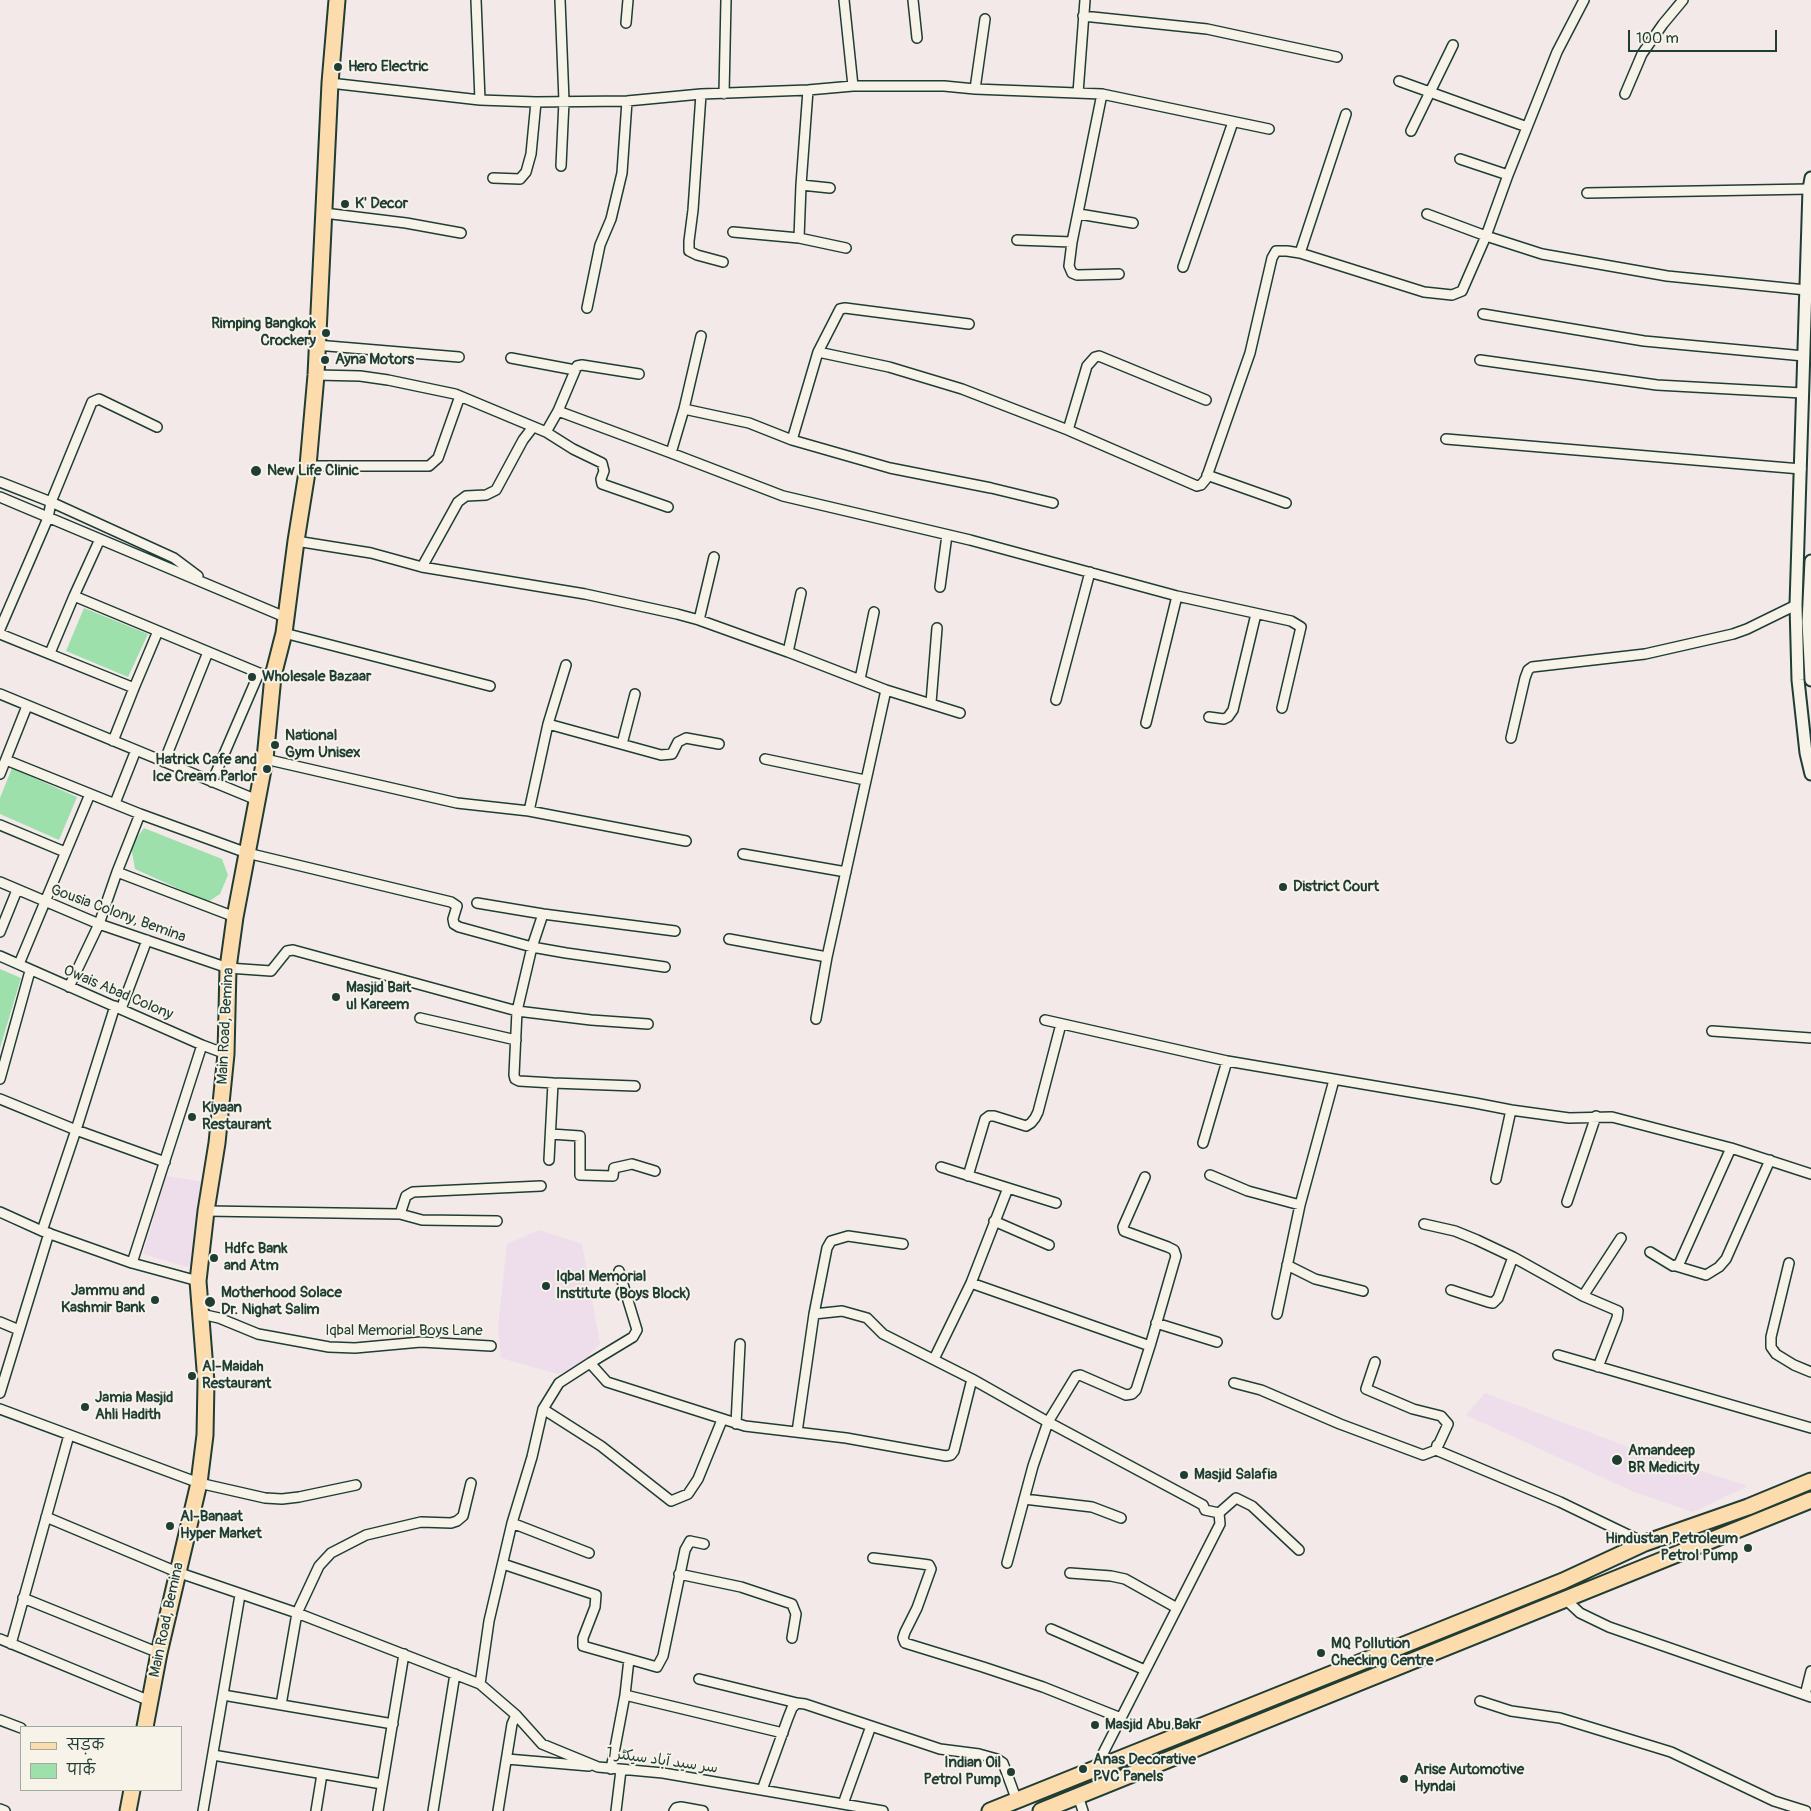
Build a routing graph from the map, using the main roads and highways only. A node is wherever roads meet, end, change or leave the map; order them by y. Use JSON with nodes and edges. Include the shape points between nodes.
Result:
{"nodes":[{"id":1,"x":337,"y":0,"type":"edge"},
{"id":2,"x":1811,"y":1481,"type":"edge"},
{"id":3,"x":1811,"y":1500,"type":"edge"},
{"id":4,"x":145,"y":1726,"type":"edge"},
{"id":5,"x":132,"y":1791,"type":"edge"},
{"id":6,"x":128,"y":1811,"type":"edge"},
{"id":7,"x":990,"y":1811,"type":"edge"},
{"id":8,"x":1041,"y":1811,"type":"edge"}],
"edges":[{"from":1,"to":4,"type":"main road","name":"Main Road, Bemina","via":[[308,466],[284,634],[266,675],[265,759],[228,968],[226,1054],[198,1281],[206,1382],[205,1435],[199,1483]]},
{"from":2,"to":7,"type":"main road","via":[[1645,1543],[1563,1581]]},
{"from":3,"to":8,"type":"main road"},
{"from":5,"to":6,"type":"main road"}]}
